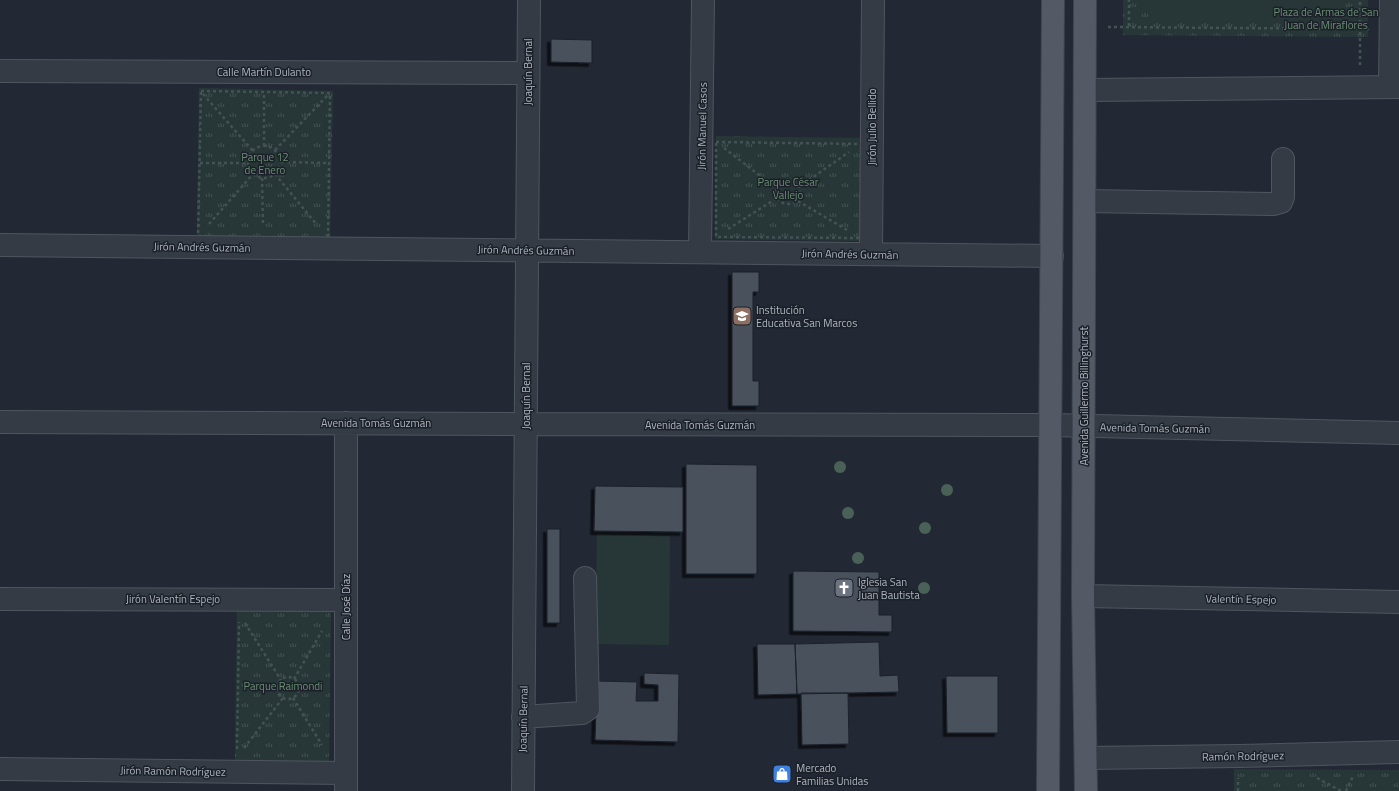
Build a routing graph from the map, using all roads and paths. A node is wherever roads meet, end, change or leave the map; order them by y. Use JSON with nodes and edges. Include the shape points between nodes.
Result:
{"nodes":[{"id":1,"x":528,"y":0,"type":"edge"},
{"id":2,"x":703,"y":0,"type":"edge"},
{"id":3,"x":873,"y":0,"type":"edge"},
{"id":4,"x":1053,"y":0,"type":"edge"},
{"id":5,"x":1085,"y":0,"type":"edge"},
{"id":6,"x":1129,"y":0,"type":"edge"},
{"id":7,"x":1360,"y":0,"type":"edge"},
{"id":8,"x":1391,"y":0,"type":"edge"},
{"id":9,"x":1360,"y":29,"type":"junction"},
{"id":10,"x":1391,"y":29,"type":"junction"},
{"id":11,"x":0,"y":71,"type":"edge"},
{"id":12,"x":528,"y":73,"type":"junction"},
{"id":13,"x":201,"y":82,"type":"junction"},
{"id":14,"x":330,"y":82,"type":"junction"},
{"id":15,"x":1395,"y":87,"type":"edge"},
{"id":16,"x":1360,"y":88,"type":"junction"},
{"id":17,"x":1085,"y":90,"type":"junction"},
{"id":18,"x":264,"y":91,"type":"junction"},
{"id":19,"x":709,"y":142,"type":"junction"},
{"id":20,"x":866,"y":144,"type":"junction"},
{"id":21,"x":264,"y":146,"type":"junction"},
{"id":22,"x":274,"y":150,"type":"junction"},
{"id":23,"x":253,"y":151,"type":"junction"},
{"id":24,"x":1283,"y":159,"type":"dead end"},
{"id":25,"x":280,"y":162,"type":"junction"},
{"id":26,"x":200,"y":163,"type":"junction"},
{"id":27,"x":248,"y":163,"type":"junction"},
{"id":28,"x":329,"y":163,"type":"junction"},
{"id":29,"x":253,"y":174,"type":"junction"},
{"id":30,"x":275,"y":174,"type":"junction"},
{"id":31,"x":262,"y":178,"type":"junction"},
{"id":32,"x":799,"y":187,"type":"junction"},
{"id":33,"x":776,"y":188,"type":"junction"},
{"id":34,"x":777,"y":198,"type":"junction"},
{"id":35,"x":798,"y":200,"type":"junction"},
{"id":36,"x":1084,"y":201,"type":"junction"},
{"id":37,"x":208,"y":225,"type":"dead end"},
{"id":38,"x":318,"y":227,"type":"dead end"},
{"id":39,"x":848,"y":231,"type":"dead end"},
{"id":40,"x":854,"y":234,"type":"dead end"},
{"id":41,"x":263,"y":237,"type":"junction"},
{"id":42,"x":716,"y":237,"type":"junction"},
{"id":43,"x":200,"y":238,"type":"junction"},
{"id":44,"x":326,"y":240,"type":"junction"},
{"id":45,"x":0,"y":245,"type":"edge"},
{"id":46,"x":866,"y":246,"type":"junction"},
{"id":47,"x":527,"y":250,"type":"junction"},
{"id":48,"x":700,"y":252,"type":"junction"},
{"id":49,"x":1052,"y":256,"type":"junction"},
{"id":50,"x":0,"y":422,"type":"edge"},
{"id":51,"x":346,"y":423,"type":"junction"},
{"id":52,"x":525,"y":424,"type":"junction"},
{"id":53,"x":1050,"y":425,"type":"junction"},
{"id":54,"x":1084,"y":426,"type":"junction"},
{"id":55,"x":1399,"y":433,"type":"edge"},
{"id":56,"x":585,"y":578,"type":"dead end"},
{"id":57,"x":1083,"y":596,"type":"junction"},
{"id":58,"x":0,"y":599,"type":"edge"},
{"id":59,"x":346,"y":600,"type":"junction"},
{"id":60,"x":1399,"y":602,"type":"edge"},
{"id":61,"x":239,"y":607,"type":"junction"},
{"id":62,"x":325,"y":628,"type":"dead end"},
{"id":63,"x":294,"y":679,"type":"junction"},
{"id":64,"x":281,"y":680,"type":"junction"},
{"id":65,"x":282,"y":698,"type":"junction"},
{"id":66,"x":293,"y":698,"type":"junction"},
{"id":67,"x":523,"y":717,"type":"junction"},
{"id":68,"x":324,"y":748,"type":"dead end"},
{"id":69,"x":1399,"y":752,"type":"edge"},
{"id":70,"x":1086,"y":758,"type":"junction"},
{"id":71,"x":236,"y":765,"type":"junction"},
{"id":72,"x":0,"y":769,"type":"edge"},
{"id":73,"x":1312,"y":776,"type":"dead end"},
{"id":74,"x":1353,"y":776,"type":"dead end"},
{"id":75,"x":346,"y":782,"type":"edge"},
{"id":76,"x":523,"y":791,"type":"edge"},
{"id":77,"x":1048,"y":791,"type":"edge"},
{"id":78,"x":1086,"y":791,"type":"edge"},
{"id":79,"x":1341,"y":791,"type":"edge"},
{"id":80,"x":1346,"y":791,"type":"edge"}],
"edges":[{"from":1,"to":12,"type":"street","name":"Joaquín Bernal"},
{"from":2,"to":19,"type":"street","name":"Jirón Manuel Casos"},
{"from":3,"to":20,"type":"street","name":"Jirón Julio Bellido"},
{"from":4,"to":49,"type":"main road"},
{"from":5,"to":17,"type":"main road","name":"Avenida Guillermo Billinghurst"},
{"from":6,"to":9,"type":"path","via":[[1129,26]]},
{"from":7,"to":9,"type":"path"},
{"from":8,"to":10,"type":"street"},
{"from":9,"to":10,"type":"path"},
{"from":9,"to":16,"type":"path"},
{"from":10,"to":15,"type":"street"},
{"from":11,"to":13,"type":"street","name":"Calle Martín Dulanto"},
{"from":12,"to":14,"type":"street","name":"Calle Martín Dulanto"},
{"from":12,"to":47,"type":"street","name":"Joaquín Bernal"},
{"from":13,"to":14,"type":"street","name":"Calle Martín Dulanto"},
{"from":13,"to":18,"type":"path"},
{"from":13,"to":23,"type":"path"},
{"from":13,"to":26,"type":"path"},
{"from":14,"to":18,"type":"path"},
{"from":14,"to":22,"type":"path"},
{"from":14,"to":28,"type":"path"},
{"from":15,"to":16,"type":"street"},
{"from":16,"to":17,"type":"street"},
{"from":17,"to":36,"type":"main road","name":"Avenida Guillermo Billinghurst"},
{"from":18,"to":21,"type":"path"},
{"from":19,"to":20,"type":"path"},
{"from":19,"to":33,"type":"path"},
{"from":19,"to":42,"type":"path"},
{"from":19,"to":48,"type":"street","name":"Jirón Manuel Casos"},
{"from":20,"to":32,"type":"path"},
{"from":20,"to":46,"type":"street","name":"Jirón Julio Bellido"},
{"from":20,"to":46,"type":"path"},
{"from":21,"to":22,"type":"path"},
{"from":21,"to":23,"type":"path"},
{"from":22,"to":25,"type":"path","via":[[280,156]]},
{"from":23,"to":27,"type":"path"},
{"from":24,"to":36,"type":"street","via":[[1283,197],[1281,202],[1274,204]]},
{"from":25,"to":28,"type":"path"},
{"from":25,"to":30,"type":"path"},
{"from":26,"to":27,"type":"path"},
{"from":26,"to":43,"type":"path"},
{"from":27,"to":29,"type":"path"},
{"from":28,"to":44,"type":"path"},
{"from":29,"to":31,"type":"path"},
{"from":29,"to":37,"type":"path"},
{"from":30,"to":31,"type":"path","via":[[269,178]]},
{"from":30,"to":38,"type":"path"},
{"from":31,"to":41,"type":"path"},
{"from":32,"to":33,"type":"path","via":[[795,182],[787,180]]},
{"from":32,"to":35,"type":"path"},
{"from":33,"to":34,"type":"path"},
{"from":34,"to":35,"type":"path","via":[[786,205],[794,204]]},
{"from":34,"to":42,"type":"path"},
{"from":35,"to":39,"type":"path"},
{"from":36,"to":54,"type":"main road","name":"Avenida Guillermo Billinghurst"},
{"from":40,"to":46,"type":"path"},
{"from":41,"to":43,"type":"path"},
{"from":41,"to":44,"type":"path"},
{"from":42,"to":46,"type":"path"},
{"from":42,"to":48,"type":"path"},
{"from":43,"to":44,"type":"street","name":"Jirón Andrés Guzmán"},
{"from":43,"to":45,"type":"street","name":"Jirón Andrés Guzmán"},
{"from":44,"to":47,"type":"street","name":"Jirón Andrés Guzmán"},
{"from":46,"to":48,"type":"street","name":"Jirón Andrés Guzmán"},
{"from":46,"to":49,"type":"street","name":"Jirón Andrés Guzmán"},
{"from":47,"to":48,"type":"street","name":"Jirón Andrés Guzmán"},
{"from":47,"to":52,"type":"street","name":"Joaquín Bernal"},
{"from":49,"to":53,"type":"main road"},
{"from":50,"to":51,"type":"street","name":"Avenida Tomás Guzmán"},
{"from":51,"to":52,"type":"street","name":"Avenida Tomás Guzmán"},
{"from":51,"to":59,"type":"street","name":"Calle José Díaz"},
{"from":52,"to":53,"type":"street","name":"Avenida Tomás Guzmán"},
{"from":52,"to":67,"type":"street","name":"Joaquín Bernal"},
{"from":53,"to":54,"type":"street","name":"Avenida Tomás Guzmán"},
{"from":53,"to":77,"type":"main road"},
{"from":54,"to":55,"type":"street","name":"Avenida Tomás Guzmán"},
{"from":54,"to":57,"type":"main road","name":"Avenida Guillermo Billinghurst"},
{"from":56,"to":67,"type":"street","via":[[588,709],[582,713]]},
{"from":57,"to":60,"type":"street","name":"Valentín Espejo"},
{"from":57,"to":70,"type":"main road","name":"Avenida Guillermo Billinghurst"},
{"from":58,"to":61,"type":"street","name":"Jirón Valentín Espejo"},
{"from":59,"to":61,"type":"street","name":"Jirón Valentín Espejo"},
{"from":59,"to":75,"type":"street","name":"Calle José Díaz"},
{"from":61,"to":64,"type":"path"},
{"from":61,"to":71,"type":"path"},
{"from":62,"to":63,"type":"path"},
{"from":63,"to":64,"type":"path","via":[[285,677]]},
{"from":63,"to":66,"type":"path","via":[[299,685],[299,691]]},
{"from":64,"to":65,"type":"path","via":[[277,685],[277,691]]},
{"from":65,"to":66,"type":"path"},
{"from":65,"to":71,"type":"path"},
{"from":66,"to":68,"type":"path"},
{"from":67,"to":76,"type":"street","name":"Joaquín Bernal"},
{"from":69,"to":70,"type":"street","name":"Ramón Rodríguez"},
{"from":70,"to":78,"type":"main road","name":"Avenida Guillermo Billinghurst"},
{"from":71,"to":72,"type":"street","name":"Jirón Ramón Rodríguez"},
{"from":71,"to":75,"type":"street","name":"Jirón Ramón Rodríguez"},
{"from":73,"to":79,"type":"path"},
{"from":74,"to":80,"type":"path"}]}
